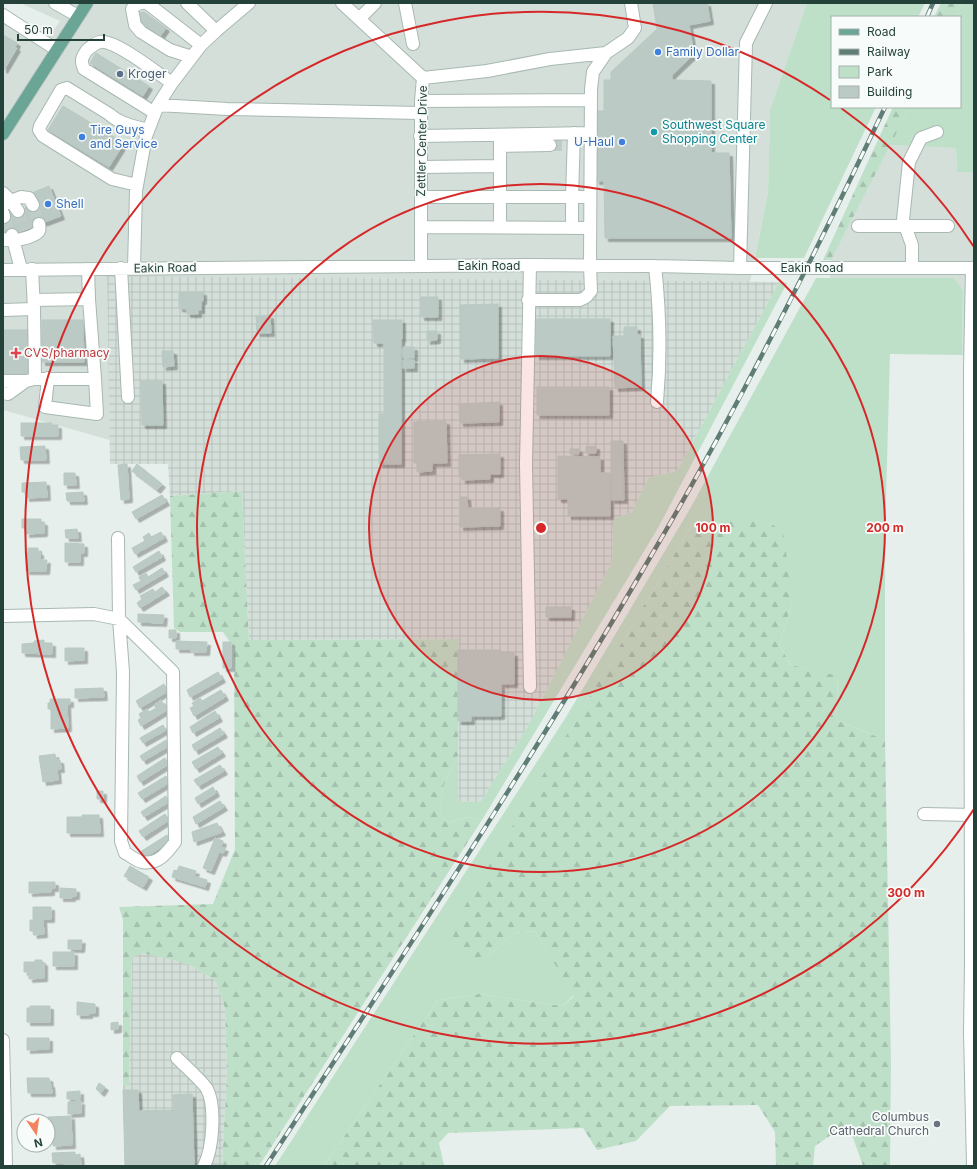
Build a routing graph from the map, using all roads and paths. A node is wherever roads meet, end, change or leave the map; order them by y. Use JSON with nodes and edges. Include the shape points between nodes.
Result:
{"nodes":[{"id":1,"x":55,"y":3,"type":"edge"},
{"id":2,"x":87,"y":3,"type":"edge"},
{"id":3,"x":142,"y":3,"type":"edge"},
{"id":4,"x":147,"y":3,"type":"edge"},
{"id":5,"x":186,"y":3,"type":"edge"},
{"id":6,"x":249,"y":3,"type":"edge"},
{"id":7,"x":342,"y":3,"type":"edge"},
{"id":8,"x":375,"y":3,"type":"edge"},
{"id":9,"x":405,"y":3,"type":"edge"},
{"id":10,"x":631,"y":3,"type":"edge"},
{"id":11,"x":766,"y":3,"type":"edge"},
{"id":12,"x":3,"y":15,"type":"edge"},
{"id":13,"x":78,"y":16,"type":"junction"},
{"id":14,"x":359,"y":19,"type":"junction"},
{"id":15,"x":216,"y":31,"type":"junction"},
{"id":16,"x":413,"y":44,"type":"dead end"},
{"id":17,"x":201,"y":45,"type":"junction"},
{"id":18,"x":56,"y":50,"type":"junction"},
{"id":19,"x":606,"y":54,"type":"junction"},
{"id":20,"x":192,"y":56,"type":"junction"},
{"id":21,"x":423,"y":78,"type":"junction"},
{"id":22,"x":172,"y":83,"type":"junction"},
{"id":23,"x":591,"y":100,"type":"junction"},
{"id":24,"x":421,"y":107,"type":"junction"},
{"id":25,"x":157,"y":109,"type":"junction"},
{"id":26,"x":6,"y":122,"type":"edge"},
{"id":27,"x":148,"y":130,"type":"junction"},
{"id":28,"x":937,"y":132,"type":"dead end"},
{"id":29,"x":591,"y":133,"type":"junction"},
{"id":30,"x":3,"y":134,"type":"edge"},
{"id":31,"x":420,"y":136,"type":"junction"},
{"id":32,"x":500,"y":140,"type":"junction"},
{"id":33,"x":571,"y":141,"type":"junction"},
{"id":34,"x":550,"y":145,"type":"tunnel mouth"},
{"id":35,"x":500,"y":166,"type":"junction"},
{"id":36,"x":420,"y":167,"type":"junction"},
{"id":37,"x":137,"y":185,"type":"junction"},
{"id":38,"x":421,"y":197,"type":"junction"},
{"id":39,"x":500,"y":197,"type":"junction"},
{"id":40,"x":572,"y":197,"type":"junction"},
{"id":41,"x":590,"y":197,"type":"junction"},
{"id":42,"x":33,"y":205,"type":"dead end"},
{"id":43,"x":5,"y":206,"type":"edge"},
{"id":44,"x":18,"y":211,"type":"dead end"},
{"id":45,"x":39,"y":224,"type":"dead end"},
{"id":46,"x":858,"y":226,"type":"dead end"},
{"id":47,"x":948,"y":226,"type":"dead end"},
{"id":48,"x":906,"y":227,"type":"junction"},
{"id":49,"x":421,"y":228,"type":"junction"},
{"id":50,"x":500,"y":228,"type":"junction"},
{"id":51,"x":572,"y":228,"type":"junction"},
{"id":52,"x":590,"y":228,"type":"junction"},
{"id":53,"x":9,"y":238,"type":"edge"},
{"id":54,"x":530,"y":265,"type":"junction"},
{"id":55,"x":421,"y":266,"type":"junction"},
{"id":56,"x":590,"y":266,"type":"junction"},
{"id":57,"x":655,"y":266,"type":"junction"},
{"id":58,"x":121,"y":268,"type":"junction"},
{"id":59,"x":134,"y":268,"type":"junction"},
{"id":60,"x":740,"y":268,"type":"junction"},
{"id":61,"x":912,"y":268,"type":"junction"},
{"id":62,"x":973,"y":268,"type":"edge"},
{"id":63,"x":26,"y":269,"type":"junction"},
{"id":64,"x":88,"y":269,"type":"junction"},
{"id":65,"x":3,"y":270,"type":"edge"},
{"id":66,"x":89,"y":299,"type":"junction"},
{"id":67,"x":528,"y":300,"type":"junction"},
{"id":68,"x":34,"y":304,"type":"junction"},
{"id":69,"x":3,"y":310,"type":"edge"},
{"id":70,"x":973,"y":314,"type":"edge"},
{"id":71,"x":48,"y":378,"type":"junction"},
{"id":72,"x":95,"y":378,"type":"junction"},
{"id":73,"x":3,"y":380,"type":"edge"},
{"id":74,"x":30,"y":380,"type":"junction"},
{"id":75,"x":3,"y":393,"type":"edge"},
{"id":76,"x":128,"y":397,"type":"dead end"},
{"id":77,"x":657,"y":402,"type":"dead end"},
{"id":78,"x":118,"y":538,"type":"dead end"},
{"id":79,"x":3,"y":616,"type":"edge"},
{"id":80,"x":119,"y":619,"type":"junction"},
{"id":81,"x":530,"y":687,"type":"dead end"},
{"id":82,"x":924,"y":814,"type":"dead end"},
{"id":83,"x":973,"y":815,"type":"edge"},
{"id":84,"x":3,"y":1040,"type":"edge"},
{"id":85,"x":177,"y":1058,"type":"dead end"},
{"id":86,"x":6,"y":1166,"type":"edge"},
{"id":87,"x":204,"y":1166,"type":"edge"},
{"id":88,"x":973,"y":1166,"type":"edge"}],
"edges":[{"from":1,"to":13,"type":"street"},
{"from":2,"to":13,"type":"main road"},
{"from":3,"to":20,"type":"street","via":[[132,9],[135,25],[170,50]]},
{"from":4,"to":17,"type":"street"},
{"from":5,"to":15,"type":"street"},
{"from":6,"to":15,"type":"street"},
{"from":7,"to":14,"type":"street","name":"Zettler Center Drive"},
{"from":8,"to":14,"type":"street"},
{"from":9,"to":16,"type":"street"},
{"from":10,"to":19,"type":"street","via":[[635,28],[628,38]]},
{"from":11,"to":60,"type":"street","via":[[746,44]]},
{"from":12,"to":18,"type":"street"},
{"from":13,"to":18,"type":"main road"},
{"from":14,"to":21,"type":"street","name":"Zettler Center Drive"},
{"from":15,"to":17,"type":"street"},
{"from":17,"to":20,"type":"street"},
{"from":18,"to":26,"type":"main road"},
{"from":19,"to":21,"type":"street"},
{"from":19,"to":23,"type":"street","via":[[593,72]]},
{"from":20,"to":22,"type":"street"},
{"from":21,"to":24,"type":"street","name":"Zettler Center Drive"},
{"from":22,"to":25,"type":"street"},
{"from":22,"to":25,"type":"street","via":[[117,46],[101,41],[91,46],[82,56],[81,63],[84,69]]},
{"from":23,"to":24,"type":"street"},
{"from":23,"to":29,"type":"street"},
{"from":24,"to":25,"type":"street"},
{"from":24,"to":31,"type":"street","name":"Zettler Center Drive"},
{"from":25,"to":27,"type":"street"},
{"from":26,"to":30,"type":"main road"},
{"from":27,"to":37,"type":"street"},
{"from":27,"to":37,"type":"street","via":[[121,122],[67,88],[61,90],[39,130],[43,136],[112,179]]},
{"from":28,"to":48,"type":"street","via":[[921,138],[909,162],[903,220]]},
{"from":29,"to":33,"type":"street"},
{"from":29,"to":41,"type":"street"},
{"from":31,"to":32,"type":"street"},
{"from":31,"to":36,"type":"street","name":"Zettler Center Drive"},
{"from":32,"to":33,"type":"street"},
{"from":32,"to":34,"type":"street"},
{"from":32,"to":35,"type":"street"},
{"from":33,"to":40,"type":"street"},
{"from":35,"to":36,"type":"street"},
{"from":35,"to":39,"type":"street"},
{"from":36,"to":38,"type":"street","name":"Zettler Center Drive"},
{"from":37,"to":59,"type":"street"},
{"from":38,"to":39,"type":"street"},
{"from":38,"to":49,"type":"street","name":"Zettler Center Drive"},
{"from":39,"to":40,"type":"street"},
{"from":39,"to":50,"type":"street"},
{"from":40,"to":41,"type":"street"},
{"from":40,"to":51,"type":"street"},
{"from":41,"to":52,"type":"street"},
{"from":42,"to":43,"type":"street","via":[[29,198],[21,197]]},
{"from":43,"to":44,"type":"street"},
{"from":45,"to":53,"type":"street","via":[[40,230],[37,233]]},
{"from":46,"to":48,"type":"street"},
{"from":47,"to":48,"type":"street"},
{"from":48,"to":61,"type":"street","via":[[912,245]]},
{"from":49,"to":50,"type":"street"},
{"from":49,"to":55,"type":"street","name":"Zettler Center Drive"},
{"from":50,"to":51,"type":"street"},
{"from":51,"to":52,"type":"street"},
{"from":52,"to":56,"type":"street"},
{"from":53,"to":63,"type":"street"},
{"from":54,"to":55,"type":"street","name":"Eakin Road"},
{"from":54,"to":56,"type":"street","name":"Eakin Road"},
{"from":54,"to":67,"type":"street"},
{"from":55,"to":59,"type":"street","name":"Eakin Road"},
{"from":56,"to":57,"type":"street","name":"Eakin Road"},
{"from":56,"to":67,"type":"street","via":[[591,291],[586,297],[580,300]]},
{"from":57,"to":60,"type":"street","name":"Eakin Road"},
{"from":57,"to":77,"type":"street","via":[[660,372]]},
{"from":58,"to":59,"type":"street","name":"Eakin Road"},
{"from":58,"to":64,"type":"street","name":"Eakin Road"},
{"from":58,"to":76,"type":"street"},
{"from":60,"to":61,"type":"street","name":"Eakin Road"},
{"from":61,"to":62,"type":"street","name":"Eakin Road"},
{"from":62,"to":70,"type":"street"},
{"from":63,"to":64,"type":"street","name":"Eakin Road"},
{"from":63,"to":65,"type":"street","name":"Eakin Road"},
{"from":63,"to":68,"type":"street"},
{"from":64,"to":66,"type":"street"},
{"from":66,"to":68,"type":"street"},
{"from":66,"to":72,"type":"street"},
{"from":67,"to":81,"type":"street","via":[[526,464]]},
{"from":68,"to":69,"type":"street"},
{"from":68,"to":74,"type":"street"},
{"from":70,"to":83,"type":"street","via":[[970,370]]},
{"from":71,"to":72,"type":"street"},
{"from":71,"to":72,"type":"street","via":[[45,407],[97,414]]},
{"from":71,"to":74,"type":"street"},
{"from":73,"to":74,"type":"street"},
{"from":74,"to":75,"type":"street","via":[[8,394]]},
{"from":78,"to":80,"type":"street"},
{"from":79,"to":80,"type":"street","via":[[94,614]]},
{"from":80,"to":80,"type":"street","via":[[173,672],[175,842],[167,854],[154,862],[141,862],[125,853],[121,842],[123,672]]},
{"from":82,"to":83,"type":"street"},
{"from":83,"to":88,"type":"street","via":[[970,1032]]},
{"from":84,"to":86,"type":"street"},
{"from":85,"to":87,"type":"street","via":[[207,1089],[213,1108],[211,1143]]}]}
